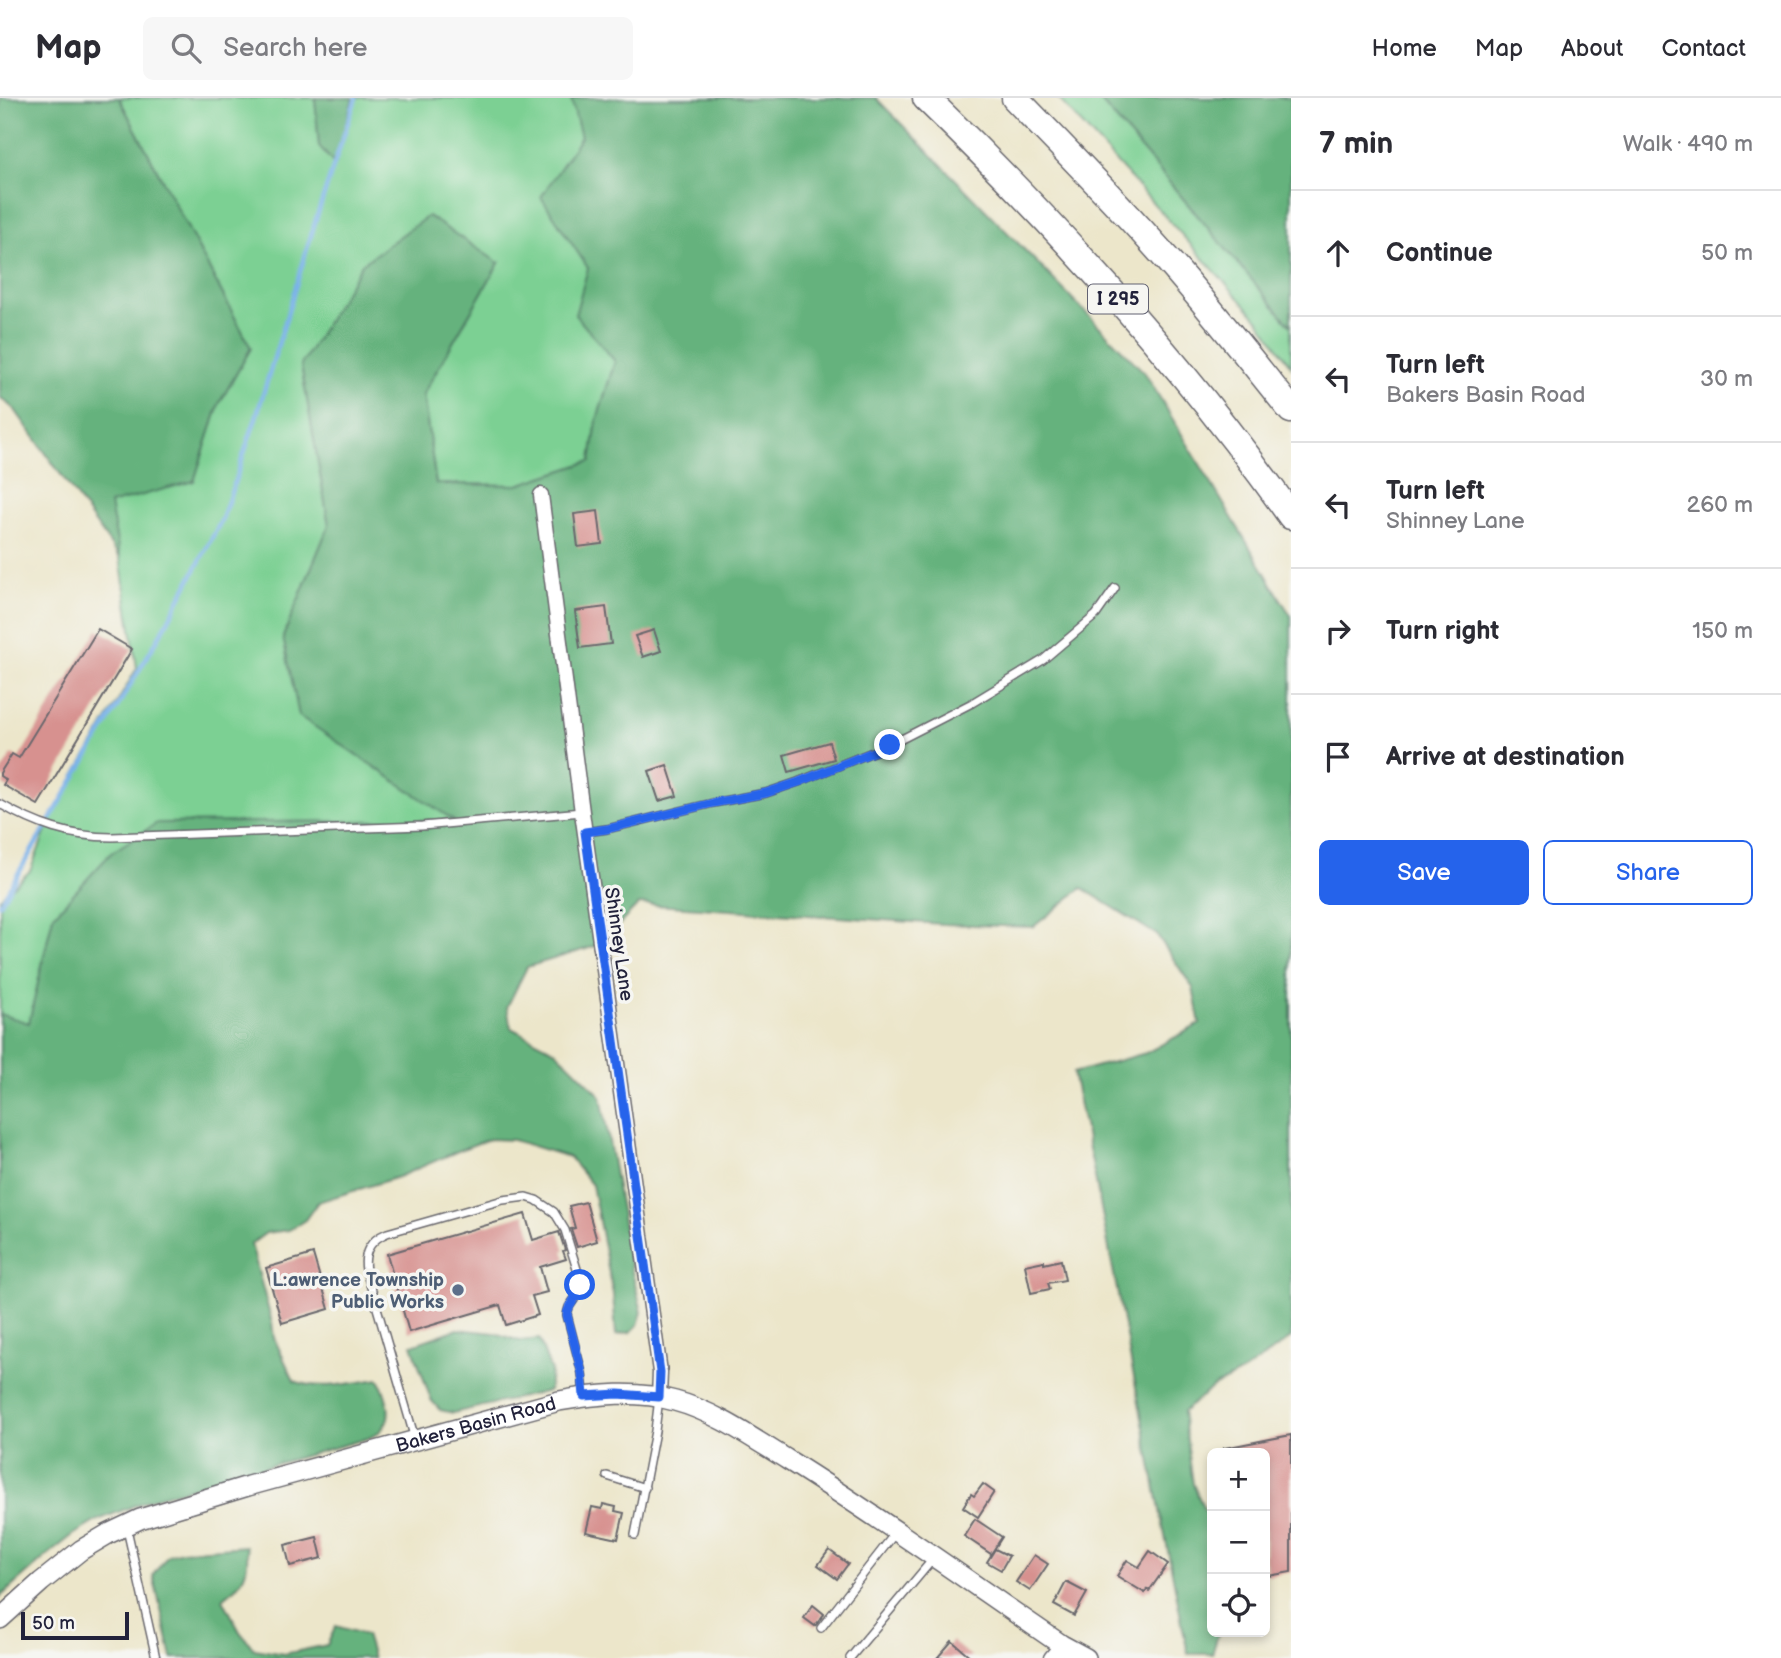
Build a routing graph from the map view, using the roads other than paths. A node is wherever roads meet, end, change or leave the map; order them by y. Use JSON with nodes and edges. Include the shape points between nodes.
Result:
{"nodes":[{"id":1,"x":926,"y":98,"type":"edge"},
{"id":2,"x":1015,"y":98,"type":"edge"},
{"id":3,"x":1291,"y":410,"type":"edge"},
{"id":4,"x":541,"y":495,"type":"dead end"},
{"id":5,"x":1291,"y":516,"type":"edge"},
{"id":6,"x":1115,"y":587,"type":"dead end"},
{"id":7,"x":0,"y":804,"type":"edge"},
{"id":8,"x":582,"y":812,"type":"junction"},
{"id":9,"x":585,"y":832,"type":"junction"},
{"id":10,"x":584,"y":1396,"type":"junction"},
{"id":11,"x":659,"y":1397,"type":"junction"},
{"id":12,"x":415,"y":1440,"type":"junction"},
{"id":13,"x":607,"y":1476,"type":"dead end"},
{"id":14,"x":645,"y":1488,"type":"junction"},
{"id":15,"x":126,"y":1525,"type":"junction"},
{"id":16,"x":896,"y":1532,"type":"junction"},
{"id":17,"x":635,"y":1535,"type":"dead end"},
{"id":18,"x":934,"y":1558,"type":"junction"},
{"id":19,"x":0,"y":1619,"type":"edge"},
{"id":20,"x":821,"y":1628,"type":"dead end"},
{"id":21,"x":1056,"y":1651,"type":"edge"},
{"id":22,"x":156,"y":1658,"type":"edge"},
{"id":23,"x":850,"y":1658,"type":"edge"},
{"id":24,"x":1086,"y":1658,"type":"edge"}],
"edges":[{"from":1,"to":5,"type":"highway","number":"I 295","via":[[1124,305],[1214,413]]},
{"from":2,"to":3,"type":"highway","via":[[1171,264]]},
{"from":4,"to":8,"type":"street","name":"Shinney Lane"},
{"from":6,"to":9,"type":"lane","via":[[1096,615],[1043,660],[890,745],[766,793]]},
{"from":7,"to":8,"type":"lane","via":[[56,829],[86,836],[126,837],[422,826]]},
{"from":8,"to":9,"type":"street","name":"Shinney Lane"},
{"from":9,"to":11,"type":"street","name":"Shinney Lane","via":[[660,1372]]},
{"from":10,"to":11,"type":"main road","name":"Bakers Basin Road"},
{"from":10,"to":12,"type":"main road","name":"Bakers Basin Road"},
{"from":10,"to":12,"type":"lane","via":[[567,1315],[580,1291],[580,1279],[565,1230],[554,1212],[536,1200],[503,1200],[387,1233],[367,1250],[366,1270]]},
{"from":11,"to":14,"type":"lane"},
{"from":11,"to":16,"type":"main road","name":"Bakers Basin Road","via":[[714,1415]]},
{"from":12,"to":15,"type":"main road","name":"Bakers Basin Road"},
{"from":13,"to":14,"type":"lane"},
{"from":14,"to":17,"type":"lane"},
{"from":15,"to":19,"type":"main road","name":"Bakers Basin Road","via":[[81,1550]]},
{"from":15,"to":22,"type":"lane"},
{"from":16,"to":18,"type":"main road","name":"Bakers Basin Road"},
{"from":16,"to":20,"type":"lane"},
{"from":18,"to":21,"type":"main road","name":"Bakers Basin Road"},
{"from":18,"to":23,"type":"lane"},
{"from":21,"to":24,"type":"main road","name":"Bakers Basin Road"}]}
